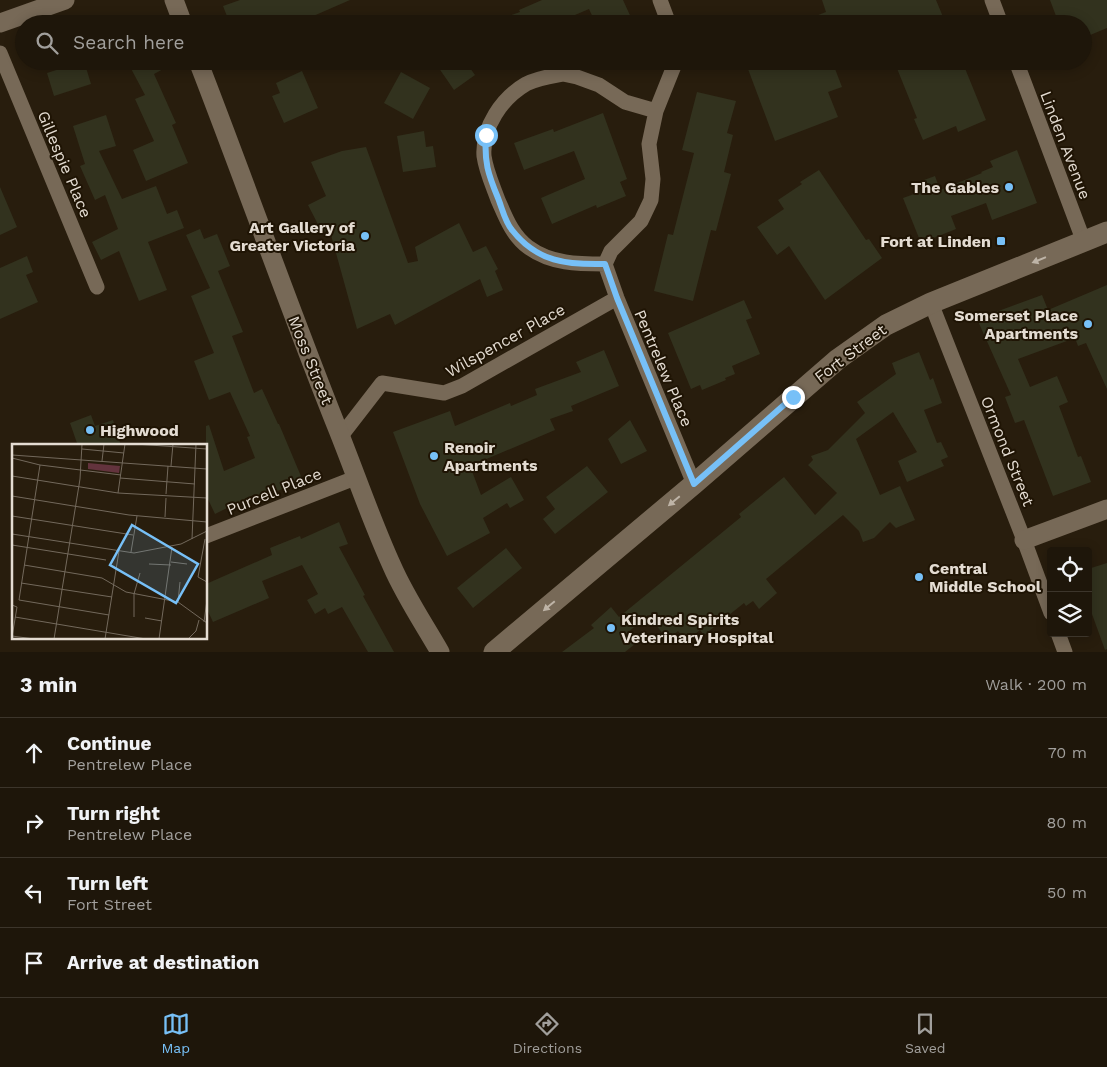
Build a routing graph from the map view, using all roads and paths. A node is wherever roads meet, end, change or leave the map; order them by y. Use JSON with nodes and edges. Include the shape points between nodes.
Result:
{"nodes":[{"id":1,"x":65,"y":0,"type":"edge"},
{"id":2,"x":174,"y":0,"type":"edge"},
{"id":3,"x":660,"y":0,"type":"edge"},
{"id":4,"x":992,"y":0,"type":"edge"},
{"id":5,"x":23,"y":15,"type":"edge"},
{"id":6,"x":180,"y":15,"type":"edge"},
{"id":7,"x":666,"y":15,"type":"edge"},
{"id":8,"x":998,"y":15,"type":"edge"},
{"id":9,"x":15,"y":18,"type":"edge"},
{"id":10,"x":0,"y":23,"type":"edge"},
{"id":11,"x":0,"y":53,"type":"edge"},
{"id":12,"x":201,"y":70,"type":"edge"},
{"id":13,"x":672,"y":70,"type":"edge"},
{"id":14,"x":1019,"y":70,"type":"edge"},
{"id":15,"x":656,"y":112,"type":"junction"},
{"id":16,"x":1107,"y":232,"type":"edge"},
{"id":17,"x":1084,"y":242,"type":"junction"},
{"id":18,"x":605,"y":264,"type":"junction"},
{"id":19,"x":97,"y":287,"type":"dead end"},
{"id":20,"x":617,"y":298,"type":"junction"},
{"id":21,"x":931,"y":304,"type":"junction"},
{"id":22,"x":340,"y":436,"type":"junction"},
{"id":23,"x":355,"y":478,"type":"junction"},
{"id":24,"x":694,"y":484,"type":"junction"},
{"id":25,"x":1107,"y":509,"type":"edge"},
{"id":26,"x":208,"y":535,"type":"edge"},
{"id":27,"x":1024,"y":540,"type":"junction"},
{"id":28,"x":1047,"y":602,"type":"edge"},
{"id":29,"x":1059,"y":637,"type":"edge"},
{"id":30,"x":440,"y":652,"type":"edge"},
{"id":31,"x":494,"y":652,"type":"edge"},
{"id":32,"x":1065,"y":652,"type":"edge"}],
"edges":[{"from":1,"to":5,"type":"street"},
{"from":2,"to":6,"type":"street"},
{"from":3,"to":7,"type":"street"},
{"from":4,"to":8,"type":"street"},
{"from":9,"to":10,"type":"street"},
{"from":11,"to":19,"type":"street","name":"Gillespie Place"},
{"from":12,"to":22,"type":"street","name":"Moss Street"},
{"from":13,"to":15,"type":"street"},
{"from":14,"to":17,"type":"street","name":"Linden Avenue"},
{"from":15,"to":18,"type":"street","via":[[649,144],[651,200],[641,221],[612,251]]},
{"from":15,"to":18,"type":"street","via":[[625,102],[599,85],[563,74],[527,83],[495,115],[486,135],[484,156],[488,176],[510,229],[528,247],[554,260]]},
{"from":16,"to":17,"type":"main road","name":"Fort Street"},
{"from":17,"to":21,"type":"main road","name":"Fort Street","one_way":true},
{"from":18,"to":20,"type":"street","name":"Pentrelew Place"},
{"from":20,"to":22,"type":"street","name":"Wilspencer Place","via":[[462,386],[444,393],[382,383]]},
{"from":20,"to":24,"type":"street","name":"Pentrelew Place"},
{"from":21,"to":24,"type":"main road","name":"Fort Street","via":[[886,325],[838,359]]},
{"from":21,"to":27,"type":"street","name":"Ormond Street"},
{"from":22,"to":23,"type":"street","name":"Moss Street"},
{"from":23,"to":26,"type":"street","name":"Purcell Place"},
{"from":23,"to":30,"type":"street","name":"Moss Street","via":[[392,568]]},
{"from":24,"to":31,"type":"main road","name":"Fort Street","one_way":true},
{"from":25,"to":27,"type":"street"},
{"from":27,"to":28,"type":"street","name":"Ormond Street"},
{"from":29,"to":32,"type":"street"}]}
